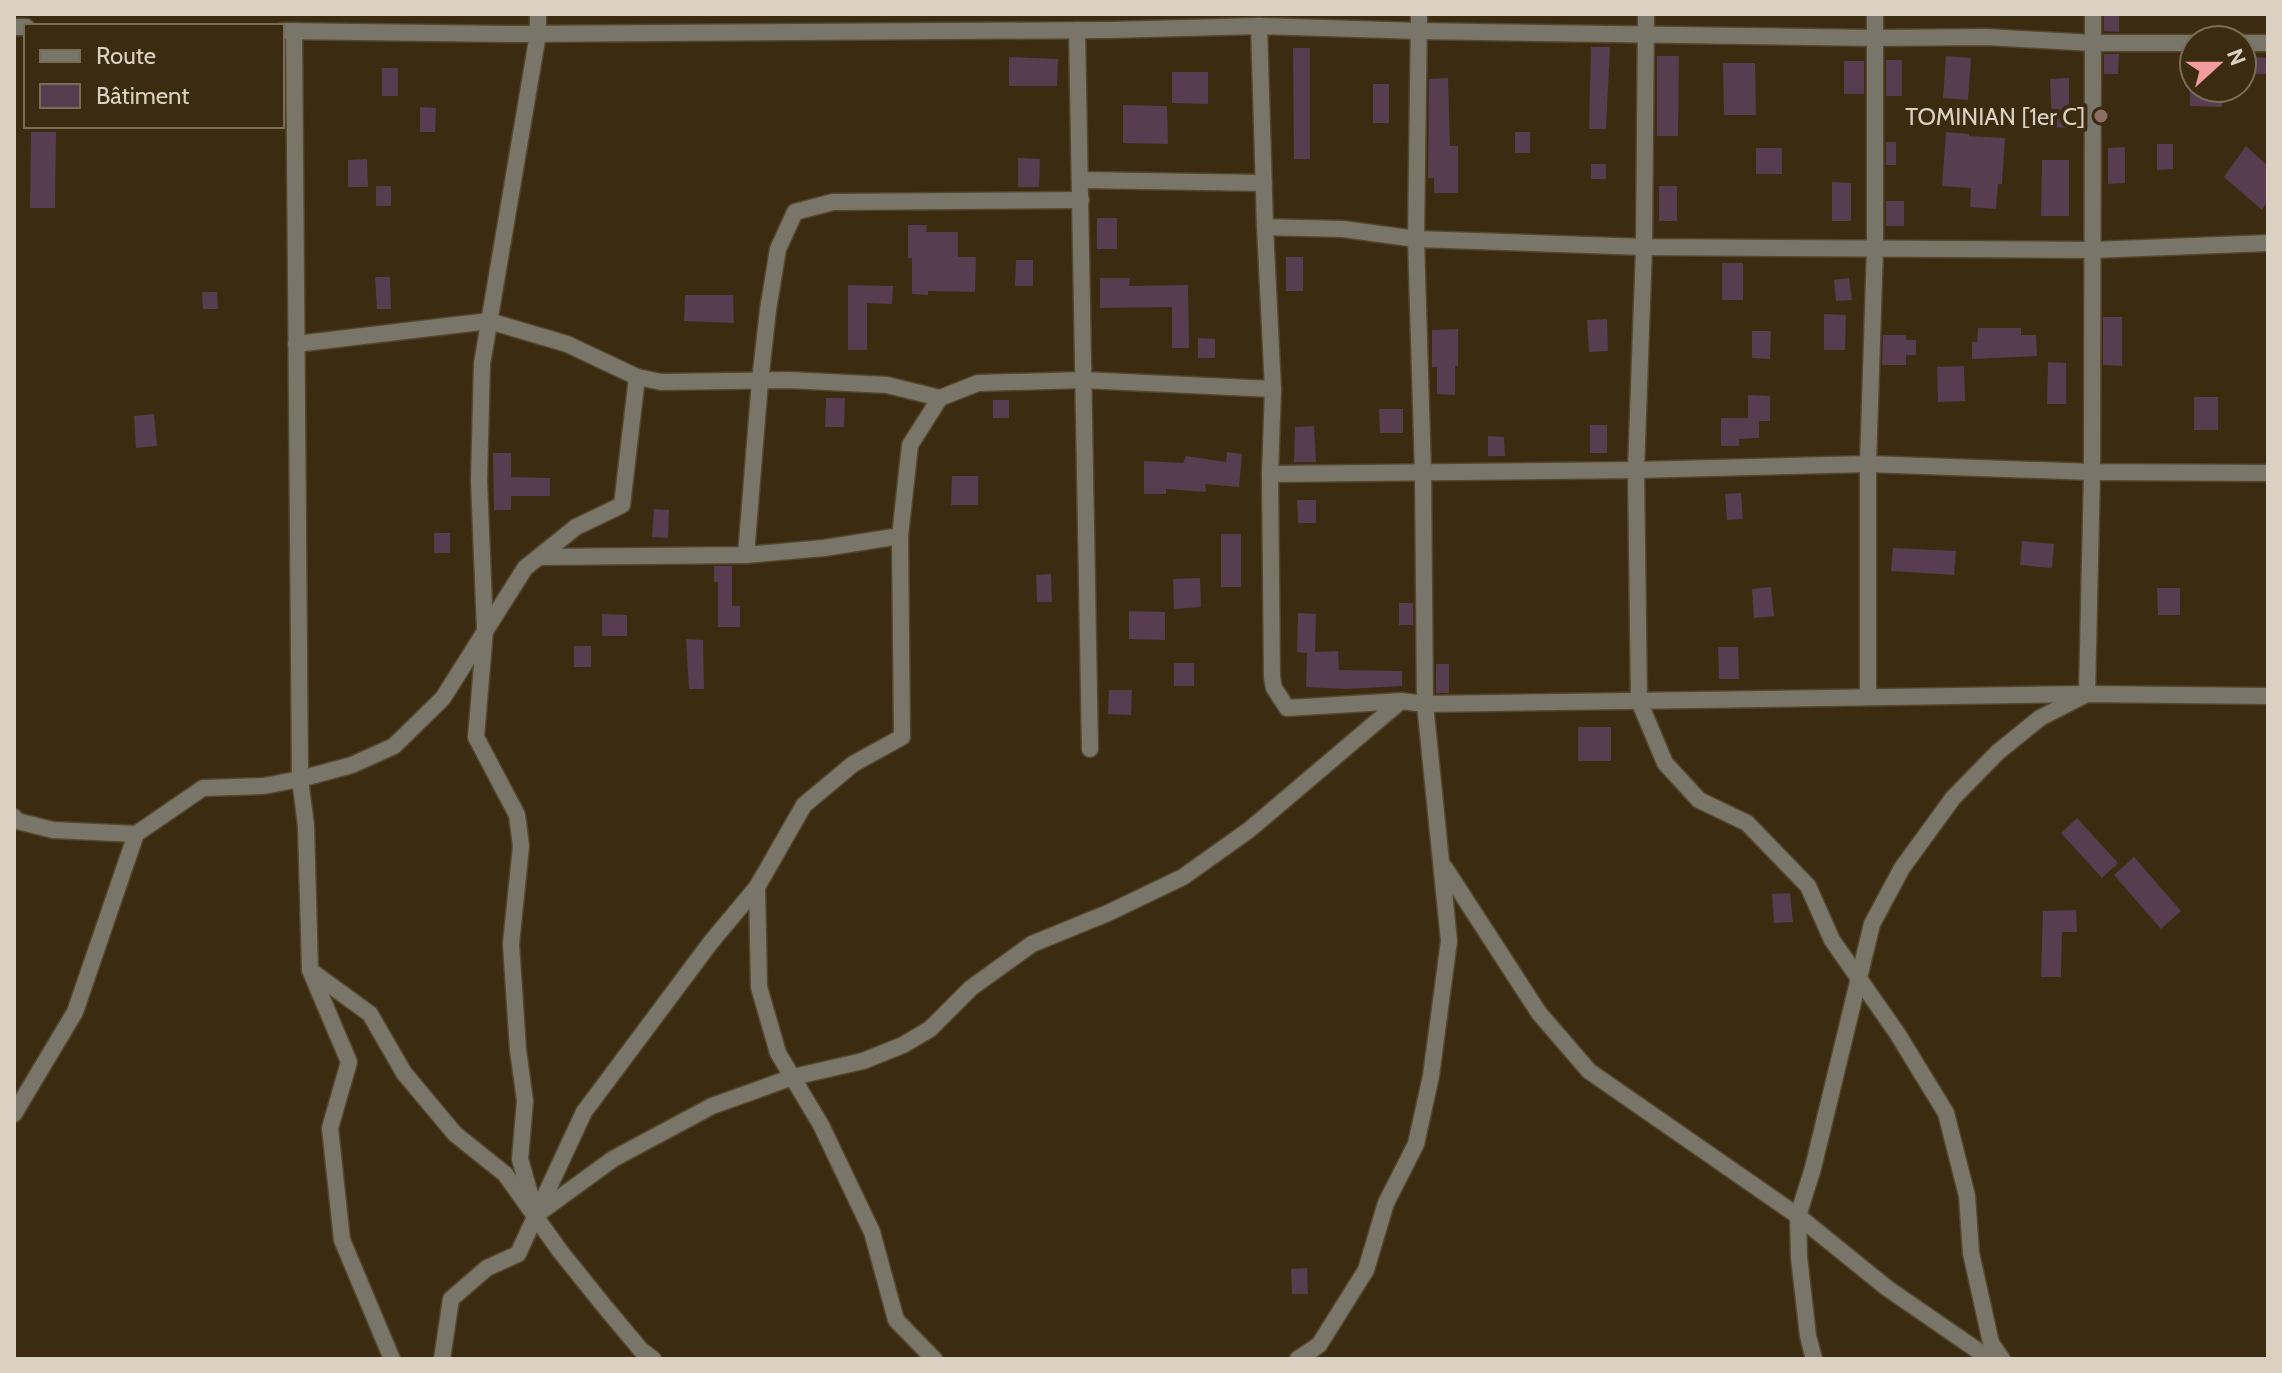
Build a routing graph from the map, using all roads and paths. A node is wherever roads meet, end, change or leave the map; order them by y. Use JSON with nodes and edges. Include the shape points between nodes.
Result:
{"nodes":[{"id":1,"x":538,"y":14,"type":"edge"},
{"id":2,"x":1419,"y":14,"type":"edge"},
{"id":3,"x":1646,"y":14,"type":"edge"},
{"id":4,"x":1875,"y":14,"type":"edge"},
{"id":5,"x":2093,"y":14,"type":"edge"},
{"id":6,"x":1259,"y":26,"type":"junction"},
{"id":7,"x":1077,"y":30,"type":"junction"},
{"id":8,"x":288,"y":31,"type":"edge"},
{"id":9,"x":1418,"y":31,"type":"junction"},
{"id":10,"x":538,"y":34,"type":"junction"},
{"id":11,"x":1647,"y":34,"type":"junction"},
{"id":12,"x":1874,"y":38,"type":"junction"},
{"id":13,"x":2093,"y":43,"type":"junction"},
{"id":14,"x":2178,"y":43,"type":"edge"},
{"id":15,"x":1081,"y":180,"type":"junction"},
{"id":16,"x":1264,"y":183,"type":"junction"},
{"id":17,"x":1081,"y":200,"type":"junction"},
{"id":18,"x":1265,"y":227,"type":"junction"},
{"id":19,"x":1416,"y":239,"type":"junction"},
{"id":20,"x":2268,"y":243,"type":"edge"},
{"id":21,"x":1644,"y":247,"type":"junction"},
{"id":22,"x":1875,"y":248,"type":"junction"},
{"id":23,"x":2093,"y":250,"type":"junction"},
{"id":24,"x":489,"y":321,"type":"junction"},
{"id":25,"x":296,"y":344,"type":"junction"},
{"id":26,"x":637,"y":377,"type":"junction"},
{"id":27,"x":1083,"y":380,"type":"junction"},
{"id":28,"x":760,"y":381,"type":"junction"},
{"id":29,"x":1273,"y":389,"type":"junction"},
{"id":30,"x":940,"y":398,"type":"junction"},
{"id":31,"x":1868,"y":464,"type":"junction"},
{"id":32,"x":1636,"y":470,"type":"junction"},
{"id":33,"x":2092,"y":472,"type":"junction"},
{"id":34,"x":1423,"y":473,"type":"junction"},
{"id":35,"x":2268,"y":473,"type":"edge"},
{"id":36,"x":1270,"y":474,"type":"junction"},
{"id":37,"x":900,"y":536,"type":"junction"},
{"id":38,"x":746,"y":555,"type":"junction"},
{"id":39,"x":539,"y":557,"type":"junction"},
{"id":40,"x":485,"y":630,"type":"junction"},
{"id":41,"x":2087,"y":694,"type":"junction"},
{"id":42,"x":2268,"y":696,"type":"edge"},
{"id":43,"x":1868,"y":697,"type":"junction"},
{"id":44,"x":1401,"y":701,"type":"junction"},
{"id":45,"x":1639,"y":701,"type":"junction"},
{"id":46,"x":1425,"y":704,"type":"junction"},
{"id":47,"x":1090,"y":749,"type":"dead end"},
{"id":48,"x":300,"y":779,"type":"junction"},
{"id":49,"x":14,"y":817,"type":"edge"},
{"id":50,"x":136,"y":834,"type":"junction"},
{"id":51,"x":1442,"y":863,"type":"junction"},
{"id":52,"x":757,"y":887,"type":"junction"},
{"id":53,"x":310,"y":970,"type":"junction"},
{"id":54,"x":1860,"y":979,"type":"junction"},
{"id":55,"x":793,"y":1077,"type":"junction"},
{"id":56,"x":14,"y":1114,"type":"edge"},
{"id":57,"x":536,"y":1215,"type":"junction"},
{"id":58,"x":1798,"y":1216,"type":"junction"},
{"id":59,"x":392,"y":1359,"type":"edge"},
{"id":60,"x":442,"y":1359,"type":"edge"},
{"id":61,"x":653,"y":1359,"type":"edge"},
{"id":62,"x":934,"y":1359,"type":"edge"},
{"id":63,"x":1298,"y":1359,"type":"edge"},
{"id":64,"x":1814,"y":1359,"type":"edge"},
{"id":65,"x":1990,"y":1359,"type":"edge"},
{"id":66,"x":2002,"y":1359,"type":"edge"}],
"edges":[{"from":1,"to":10,"type":"street"},
{"from":2,"to":9,"type":"street"},
{"from":3,"to":11,"type":"street"},
{"from":4,"to":12,"type":"street"},
{"from":5,"to":13,"type":"street"},
{"from":6,"to":7,"type":"street"},
{"from":6,"to":9,"type":"street"},
{"from":6,"to":16,"type":"street"},
{"from":7,"to":10,"type":"street"},
{"from":7,"to":15,"type":"street"},
{"from":8,"to":10,"type":"street"},
{"from":8,"to":25,"type":"street"},
{"from":9,"to":11,"type":"street"},
{"from":9,"to":19,"type":"street"},
{"from":10,"to":24,"type":"street"},
{"from":11,"to":12,"type":"street"},
{"from":11,"to":21,"type":"street"},
{"from":12,"to":13,"type":"street"},
{"from":12,"to":22,"type":"street"},
{"from":13,"to":14,"type":"street"},
{"from":13,"to":23,"type":"street"},
{"from":15,"to":16,"type":"street"},
{"from":15,"to":17,"type":"street"},
{"from":16,"to":18,"type":"street"},
{"from":17,"to":27,"type":"street"},
{"from":17,"to":28,"type":"street","via":[[833,202],[795,212],[778,249]]},
{"from":18,"to":19,"type":"street","via":[[1343,229]]},
{"from":18,"to":29,"type":"street"},
{"from":19,"to":21,"type":"street"},
{"from":19,"to":34,"type":"street"},
{"from":20,"to":23,"type":"street"},
{"from":21,"to":22,"type":"street"},
{"from":21,"to":32,"type":"street"},
{"from":22,"to":23,"type":"street"},
{"from":22,"to":31,"type":"street"},
{"from":23,"to":33,"type":"street"},
{"from":24,"to":25,"type":"street"},
{"from":24,"to":26,"type":"street","via":[[567,344]]},
{"from":24,"to":40,"type":"street","via":[[482,364],[479,481]]},
{"from":25,"to":48,"type":"street"},
{"from":26,"to":28,"type":"street","via":[[661,382]]},
{"from":26,"to":39,"type":"street","via":[[622,505],[576,527]]},
{"from":27,"to":29,"type":"street"},
{"from":27,"to":30,"type":"street","via":[[978,383]]},
{"from":27,"to":47,"type":"street"},
{"from":28,"to":30,"type":"street","via":[[887,385]]},
{"from":28,"to":38,"type":"street"},
{"from":29,"to":36,"type":"street"},
{"from":30,"to":37,"type":"street","via":[[910,445]]},
{"from":31,"to":32,"type":"street"},
{"from":31,"to":33,"type":"street"},
{"from":31,"to":43,"type":"street"},
{"from":32,"to":34,"type":"street"},
{"from":32,"to":45,"type":"street"},
{"from":33,"to":35,"type":"street"},
{"from":33,"to":41,"type":"street"},
{"from":34,"to":36,"type":"street"},
{"from":34,"to":46,"type":"street"},
{"from":36,"to":44,"type":"street","via":[[1274,688],[1287,708]]},
{"from":37,"to":38,"type":"street"},
{"from":37,"to":52,"type":"street","via":[[902,737],[853,764],[804,805]]},
{"from":38,"to":39,"type":"street"},
{"from":39,"to":40,"type":"street","via":[[525,568]]},
{"from":40,"to":48,"type":"street","via":[[443,698],[394,746],[352,765]]},
{"from":40,"to":57,"type":"street","via":[[476,737],[517,815],[521,846],[511,944],[525,1101],[520,1159]]},
{"from":41,"to":42,"type":"street"},
{"from":41,"to":43,"type":"street"},
{"from":41,"to":54,"type":"street","via":[[2040,718],[1953,798],[1902,868],[1872,924]]},
{"from":43,"to":45,"type":"street"},
{"from":44,"to":46,"type":"street"},
{"from":44,"to":55,"type":"street","via":[[1249,830],[1183,877],[1032,944],[971,988],[930,1029],[903,1045],[863,1061]]},
{"from":45,"to":46,"type":"street"},
{"from":45,"to":54,"type":"street","via":[[1665,763],[1699,800],[1747,823],[1808,886],[1832,940]]},
{"from":46,"to":51,"type":"street"},
{"from":48,"to":50,"type":"street","via":[[203,788]]},
{"from":48,"to":53,"type":"street"},
{"from":49,"to":50,"type":"street","via":[[53,830]]},
{"from":50,"to":56,"type":"street","via":[[75,1012]]},
{"from":51,"to":58,"type":"street","via":[[1539,1013],[1589,1071]]},
{"from":51,"to":63,"type":"street","via":[[1449,941],[1416,1144],[1386,1203],[1366,1270],[1319,1345]]},
{"from":52,"to":55,"type":"street","via":[[759,987],[778,1053]]},
{"from":52,"to":57,"type":"street","via":[[584,1112]]},
{"from":53,"to":57,"type":"street","via":[[370,1014],[404,1073],[455,1134],[505,1174]]},
{"from":53,"to":59,"type":"street","via":[[349,1062],[330,1128],[342,1240]]},
{"from":54,"to":58,"type":"street"},
{"from":54,"to":66,"type":"street","via":[[1946,1113],[1967,1196],[1971,1253],[1991,1343]]},
{"from":55,"to":57,"type":"street","via":[[712,1106],[658,1134],[613,1159]]},
{"from":55,"to":62,"type":"street","via":[[872,1232],[896,1320]]},
{"from":57,"to":60,"type":"street","via":[[518,1254],[487,1268],[451,1299]]},
{"from":57,"to":61,"type":"street","via":[[605,1307]]},
{"from":58,"to":64,"type":"street"},
{"from":58,"to":65,"type":"street","via":[[1887,1288]]}]}
